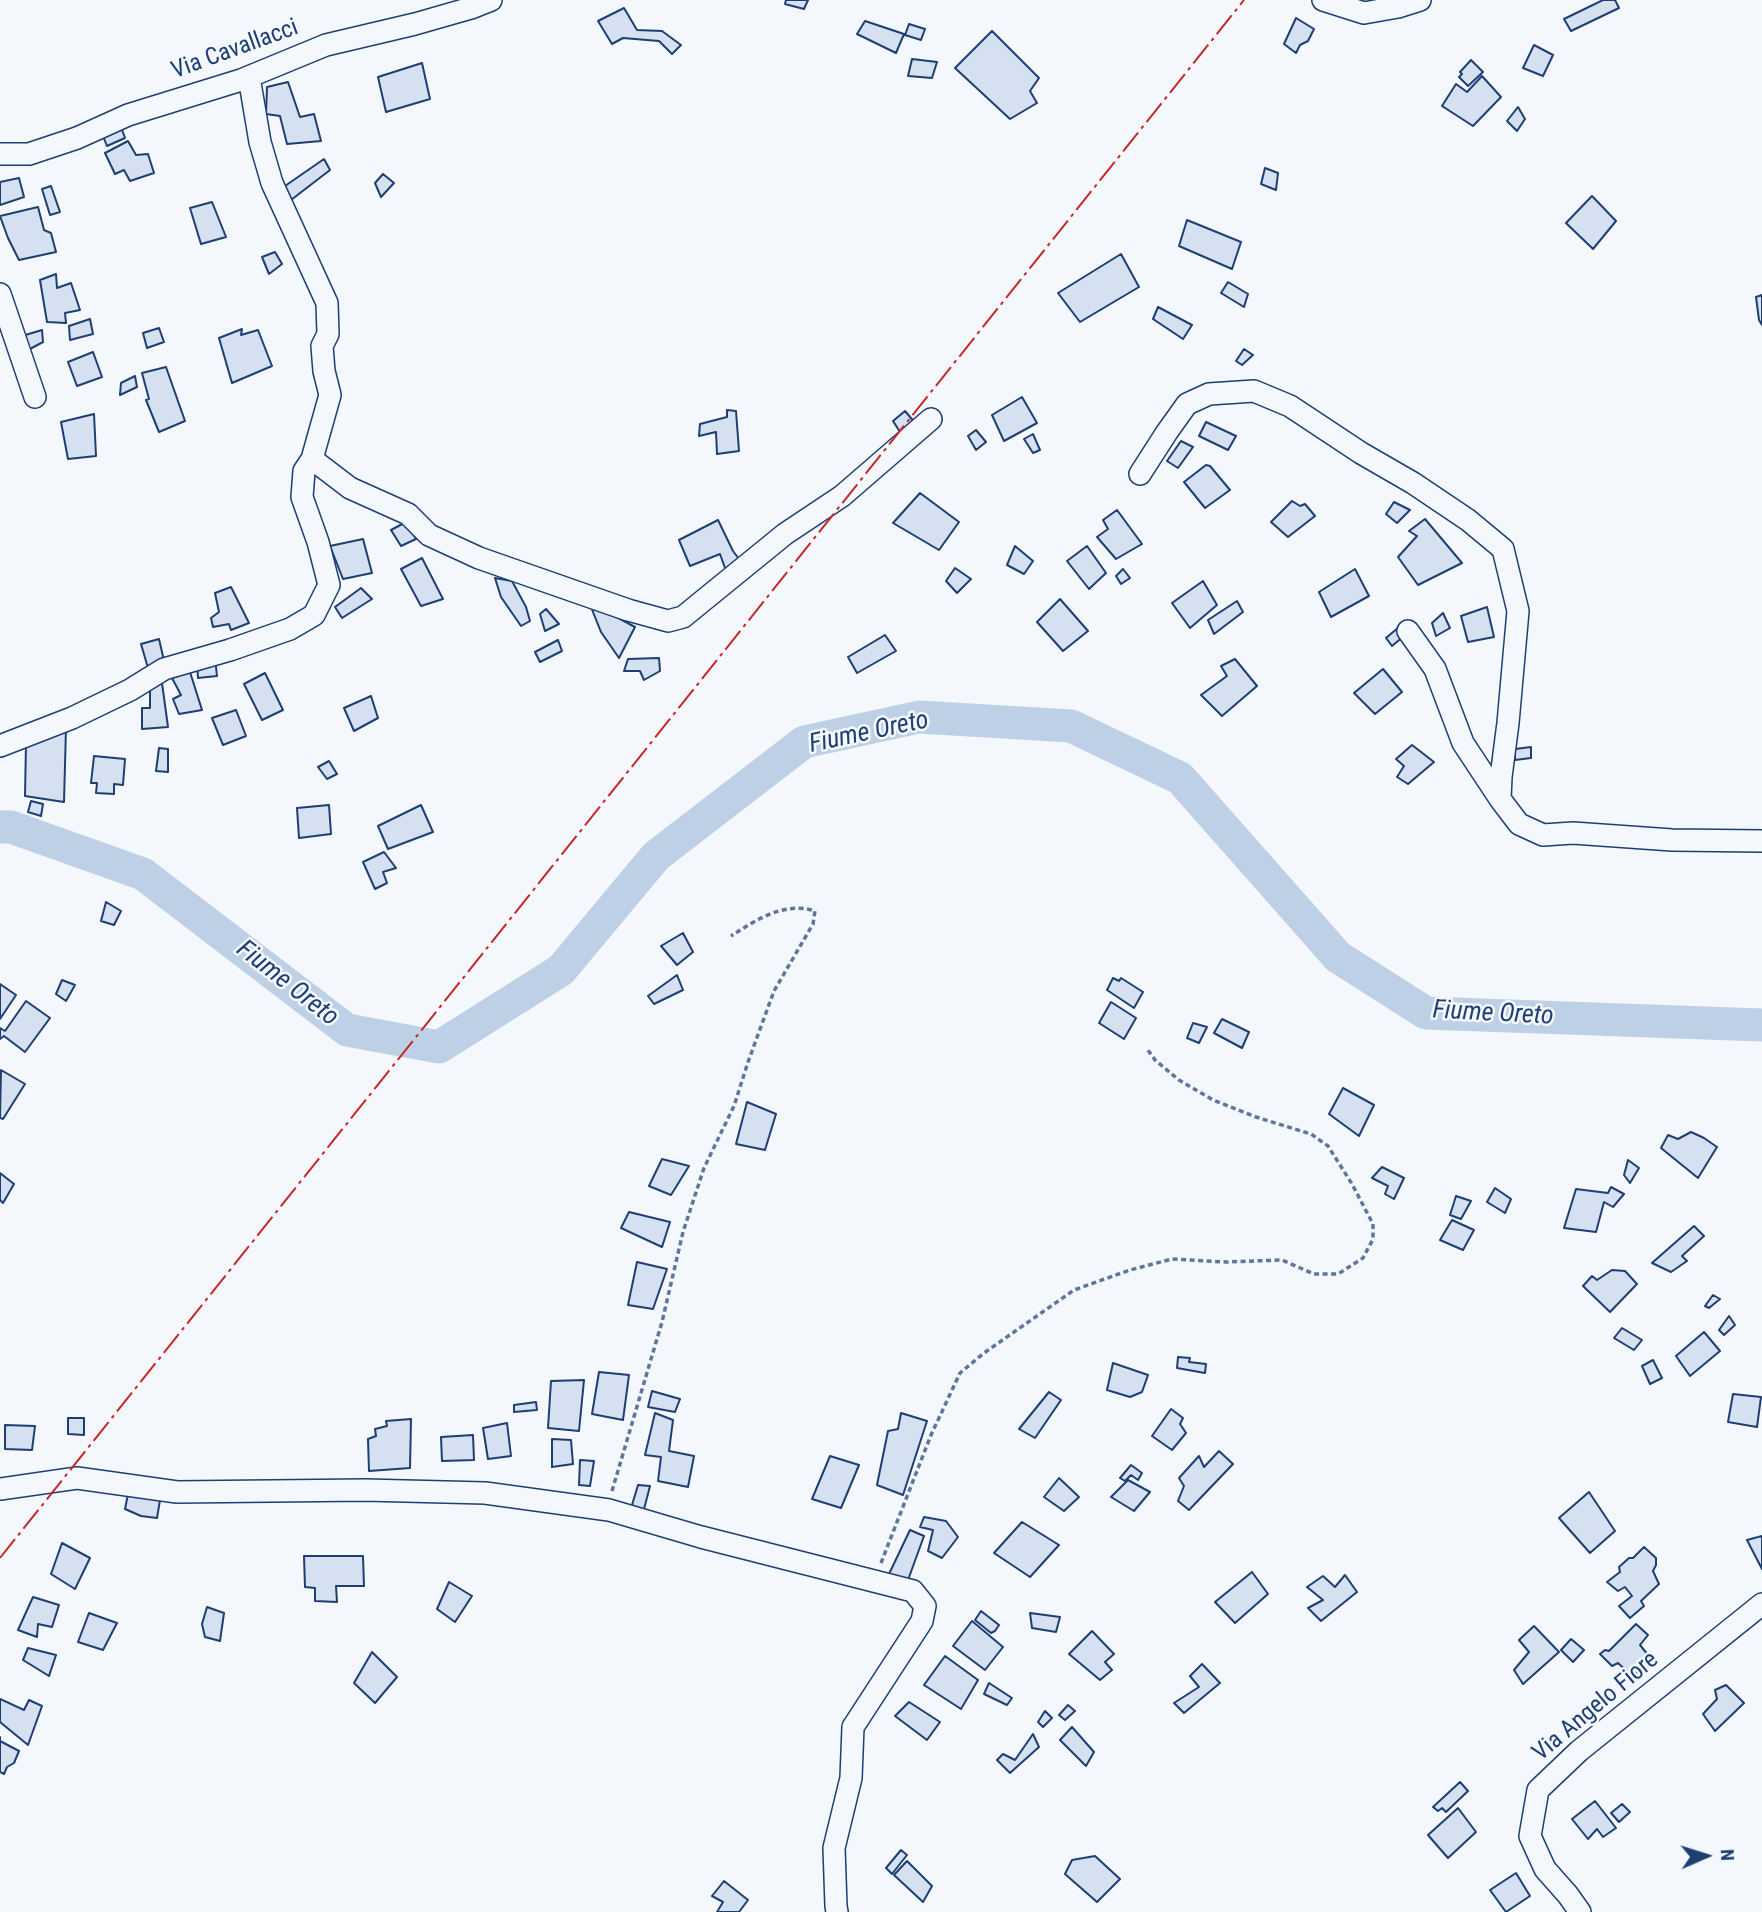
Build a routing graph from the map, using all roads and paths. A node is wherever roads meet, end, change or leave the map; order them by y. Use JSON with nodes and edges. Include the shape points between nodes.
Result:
{"nodes":[{"id":1,"x":491,"y":0,"type":"edge"},
{"id":2,"x":1323,"y":0,"type":"edge"},
{"id":3,"x":1420,"y":0,"type":"edge"},
{"id":4,"x":249,"y":77,"type":"junction"},
{"id":5,"x":0,"y":154,"type":"edge"},
{"id":6,"x":0,"y":294,"type":"edge"},
{"id":7,"x":35,"y":397,"type":"dead end"},
{"id":8,"x":931,"y":419,"type":"dead end"},
{"id":9,"x":312,"y":459,"type":"junction"},
{"id":10,"x":1140,"y":474,"type":"dead end"},
{"id":11,"x":1408,"y":631,"type":"dead end"},
{"id":12,"x":0,"y":746,"type":"edge"},
{"id":13,"x":1500,"y":800,"type":"junction"},
{"id":14,"x":1762,"y":841,"type":"edge"},
{"id":15,"x":731,"y":936,"type":"dead end"},
{"id":16,"x":1148,"y":1050,"type":"dead end"},
{"id":17,"x":0,"y":1489,"type":"edge"},
{"id":18,"x":605,"y":1510,"type":"junction"},
{"id":19,"x":874,"y":1581,"type":"junction"},
{"id":20,"x":1762,"y":1604,"type":"edge"},
{"id":21,"x":837,"y":1912,"type":"edge"},
{"id":22,"x":1580,"y":1912,"type":"edge"}],
"edges":[{"from":1,"to":4,"type":"street","name":"Via Cavallacci","via":[[326,45]]},
{"from":2,"to":3,"type":"street","via":[[1364,13]]},
{"from":4,"to":5,"type":"street","name":"Via Cavallacci","via":[[128,115],[29,154]]},
{"from":4,"to":9,"type":"street","via":[[272,183],[327,303],[328,334],[322,346],[330,395]]},
{"from":6,"to":7,"type":"street"},
{"from":8,"to":9,"type":"street","via":[[842,496],[785,534],[683,617],[668,621],[532,577],[441,541],[408,514],[351,488]]},
{"from":9,"to":12,"type":"street","via":[[304,471],[302,497],[329,585],[314,615],[290,629],[164,669],[72,718]]},
{"from":10,"to":13,"type":"street","via":[[1187,404],[1209,394],[1254,391],[1290,405],[1413,483],[1503,549],[1518,611]]},
{"from":11,"to":13,"type":"street","via":[[1435,669],[1463,743]]},
{"from":13,"to":14,"type":"street","via":[[1519,824],[1543,835]]},
{"from":15,"to":18,"type":"path","via":[[760,917],[785,909],[815,911],[813,924],[774,991],[734,1106],[704,1168]]},
{"from":16,"to":19,"type":"path","via":[[1179,1080],[1213,1100],[1311,1134],[1328,1146],[1373,1224],[1373,1239],[1363,1258],[1338,1273],[1314,1274],[1282,1260],[1171,1259],[1074,1290],[960,1373]]},
{"from":17,"to":18,"type":"street","via":[[78,1478],[177,1492],[485,1493]]},
{"from":18,"to":19,"type":"street"},
{"from":19,"to":21,"type":"street","via":[[913,1591],[925,1606],[922,1621],[853,1727],[851,1777],[834,1848]]},
{"from":20,"to":22,"type":"street","name":"Via Angelo Fiore","via":[[1578,1751],[1538,1790],[1530,1836],[1545,1869]]}]}
